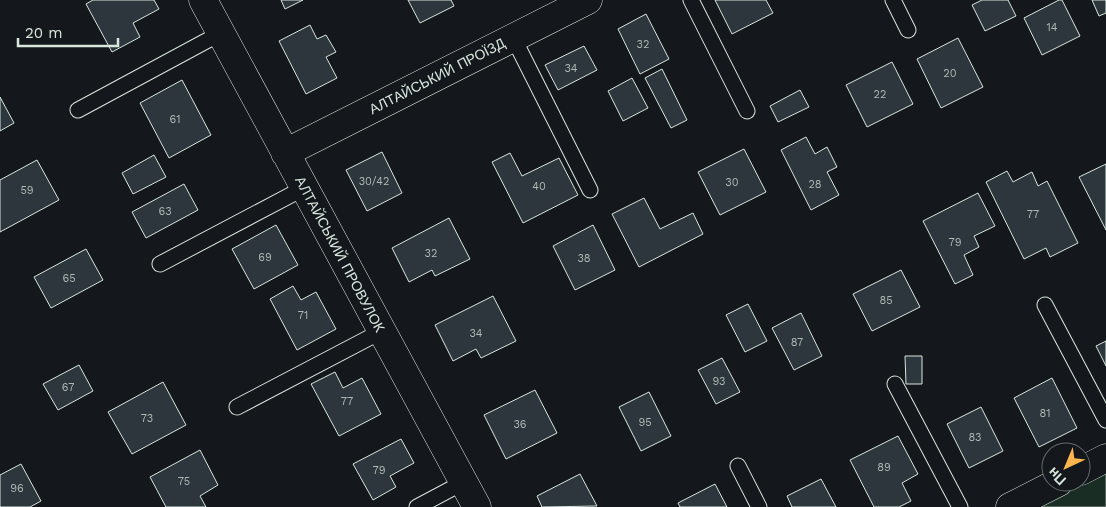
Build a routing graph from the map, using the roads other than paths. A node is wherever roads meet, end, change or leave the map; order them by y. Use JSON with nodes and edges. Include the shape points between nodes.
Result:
{"nodes":[{"id":1,"x":203,"y":0,"type":"edge"},
{"id":2,"x":588,"y":0,"type":"edge"},
{"id":3,"x":691,"y":0,"type":"edge"},
{"id":4,"x":893,"y":0,"type":"edge"},
{"id":5,"x":908,"y":30,"type":"dead end"},
{"id":6,"x":221,"y":34,"type":"junction"},
{"id":7,"x":514,"y":38,"type":"junction"},
{"id":8,"x":78,"y":110,"type":"dead end"},
{"id":9,"x":747,"y":111,"type":"dead end"},
{"id":10,"x":285,"y":153,"type":"junction"},
{"id":11,"x":304,"y":188,"type":"junction"},
{"id":12,"x":590,"y":190,"type":"dead end"},
{"id":13,"x":160,"y":264,"type":"dead end"},
{"id":14,"x":1046,"y":305,"type":"dead end"},
{"id":15,"x":382,"y":331,"type":"junction"},
{"id":16,"x":895,"y":384,"type":"dead end"},
{"id":17,"x":237,"y":407,"type":"dead end"},
{"id":18,"x":1106,"y":420,"type":"edge"},
{"id":19,"x":1106,"y":458,"type":"edge"},
{"id":20,"x":738,"y":466,"type":"dead end"},
{"id":21,"x":1091,"y":466,"type":"edge"},
{"id":22,"x":464,"y":482,"type":"junction"},
{"id":23,"x":1041,"y":491,"type":"edge"},
{"id":24,"x":417,"y":507,"type":"edge"},
{"id":25,"x":477,"y":507,"type":"edge"},
{"id":26,"x":759,"y":507,"type":"edge"},
{"id":27,"x":960,"y":507,"type":"edge"},
{"id":28,"x":1010,"y":507,"type":"edge"}],
"edges":[{"from":1,"to":6,"type":"street","name":"АЛТАЙСЬКИЙ ПРОВУЛОК"},
{"from":2,"to":7,"type":"street","name":"АЛТАЙСЬКИЙ ПРОЇЗД"},
{"from":3,"to":9,"type":"lane"},
{"from":4,"to":5,"type":"lane"},
{"from":6,"to":8,"type":"lane"},
{"from":6,"to":10,"type":"street","name":"АЛТАЙСЬКИЙ ПРОВУЛОК"},
{"from":7,"to":10,"type":"street","name":"АЛТАЙСЬКИЙ ПРОЇЗД"},
{"from":7,"to":12,"type":"lane"},
{"from":10,"to":11,"type":"street","name":"АЛТАЙСЬКИЙ ПРОВУЛОК"},
{"from":11,"to":13,"type":"lane"},
{"from":11,"to":15,"type":"street","name":"АЛТАЙСЬКИЙ ПРОВУЛОК"},
{"from":14,"to":18,"type":"lane"},
{"from":15,"to":17,"type":"lane"},
{"from":15,"to":22,"type":"street","name":"АЛТАЙСЬКИЙ ПРОВУЛОК"},
{"from":16,"to":27,"type":"lane"},
{"from":19,"to":21,"type":"street"},
{"from":20,"to":26,"type":"lane"},
{"from":22,"to":24,"type":"lane"},
{"from":22,"to":25,"type":"street","name":"АЛТАЙСЬКИЙ ПРОВУЛОК"},
{"from":23,"to":28,"type":"street"}]}
